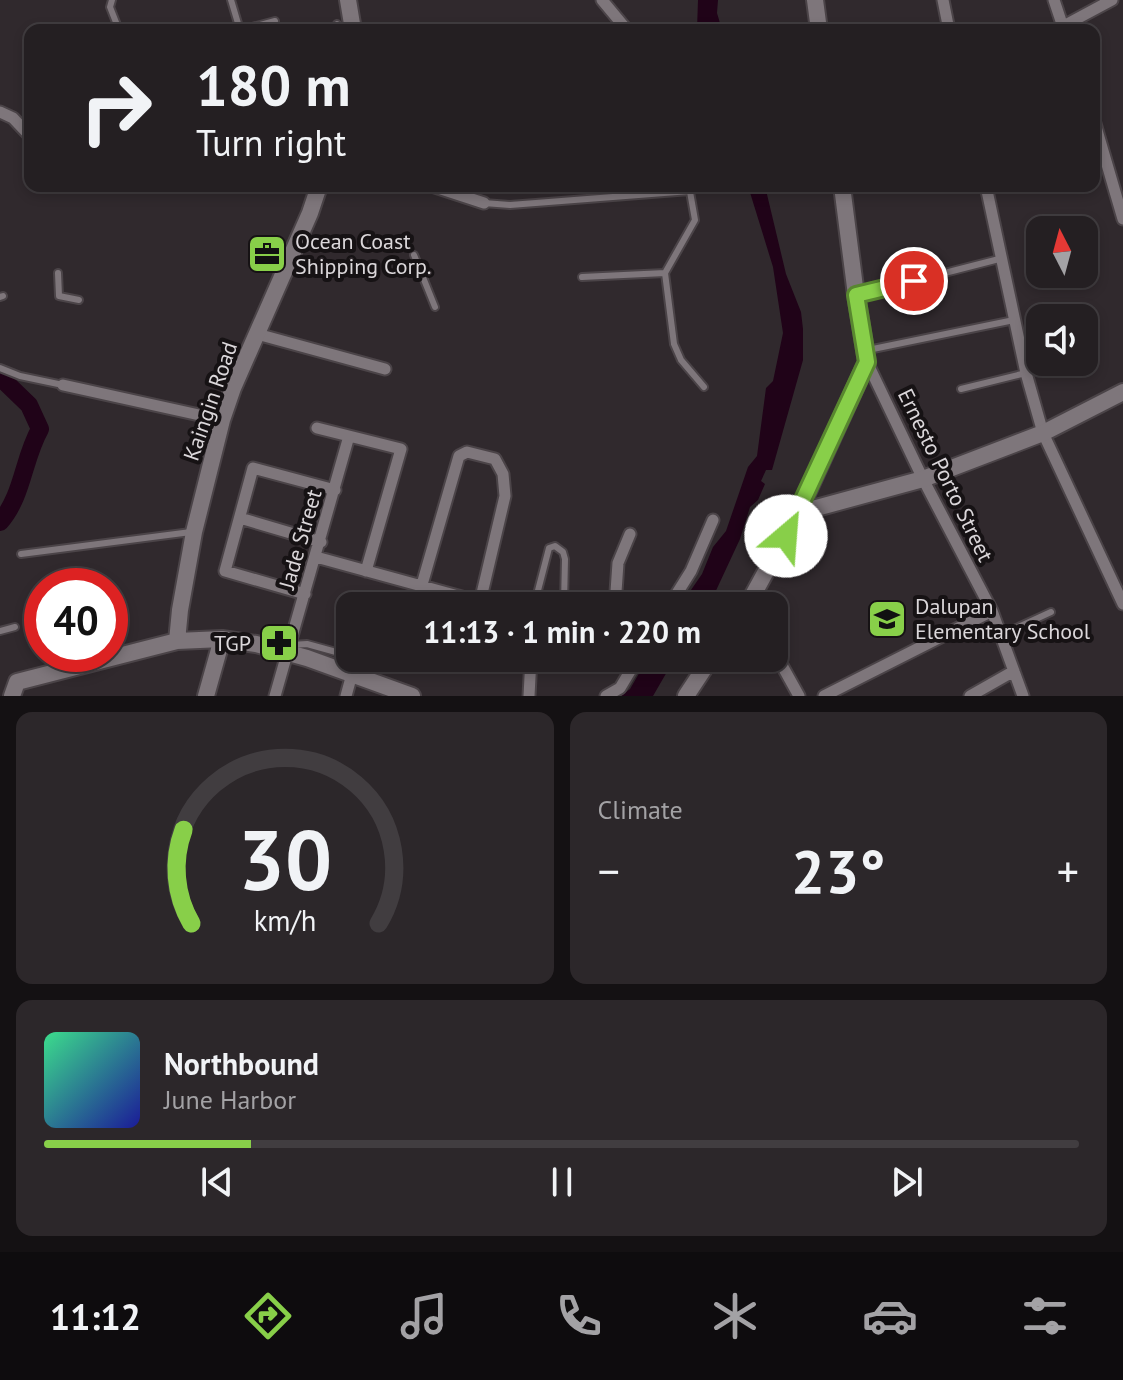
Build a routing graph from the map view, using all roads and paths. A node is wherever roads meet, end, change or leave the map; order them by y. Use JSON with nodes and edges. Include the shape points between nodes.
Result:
{"nodes":[{"id":1,"x":231,"y":0,"type":"edge"},
{"id":2,"x":348,"y":0,"type":"edge"},
{"id":3,"x":602,"y":0,"type":"edge"},
{"id":4,"x":815,"y":0,"type":"edge"},
{"id":5,"x":943,"y":0,"type":"edge"},
{"id":6,"x":1054,"y":0,"type":"edge"},
{"id":7,"x":1112,"y":0,"type":"edge"},
{"id":8,"x":111,"y":1,"type":"edge"},
{"id":9,"x":275,"y":21,"type":"dead end"},
{"id":10,"x":117,"y":24,"type":"edge"},
{"id":11,"x":239,"y":24,"type":"edge"},
{"id":12,"x":264,"y":24,"type":"edge"},
{"id":13,"x":343,"y":24,"type":"edge"},
{"id":14,"x":622,"y":24,"type":"edge"},
{"id":15,"x":818,"y":24,"type":"edge"},
{"id":16,"x":948,"y":24,"type":"edge"},
{"id":17,"x":1060,"y":24,"type":"edge"},
{"id":18,"x":1070,"y":24,"type":"edge"},
{"id":19,"x":0,"y":112,"type":"edge"},
{"id":20,"x":24,"y":130,"type":"edge"},
{"id":21,"x":1100,"y":137,"type":"edge"},
{"id":22,"x":317,"y":192,"type":"edge"},
{"id":23,"x":450,"y":192,"type":"edge"},
{"id":24,"x":602,"y":192,"type":"edge"},
{"id":25,"x":655,"y":192,"type":"edge"},
{"id":26,"x":691,"y":192,"type":"edge"},
{"id":27,"x":843,"y":192,"type":"edge"},
{"id":28,"x":987,"y":192,"type":"edge"},
{"id":29,"x":602,"y":198,"type":"junction"},
{"id":30,"x":484,"y":203,"type":"joint"},
{"id":31,"x":1123,"y":219,"type":"edge"},
{"id":32,"x":414,"y":255,"type":"dead end"},
{"id":33,"x":1003,"y":258,"type":"junction"},
{"id":34,"x":58,"y":273,"type":"dead end"},
{"id":35,"x":665,"y":273,"type":"junction"},
{"id":36,"x":582,"y":277,"type":"dead end"},
{"id":37,"x":856,"y":295,"type":"junction"},
{"id":38,"x":79,"y":300,"type":"dead end"},
{"id":39,"x":435,"y":307,"type":"dead end"},
{"id":40,"x":1016,"y":320,"type":"junction"},
{"id":41,"x":257,"y":334,"type":"junction"},
{"id":42,"x":866,"y":356,"type":"junction"},
{"id":43,"x":0,"y":368,"type":"edge"},
{"id":44,"x":385,"y":369,"type":"dead end"},
{"id":45,"x":1026,"y":373,"type":"joint"},
{"id":46,"x":1027,"y":376,"type":"edge"},
{"id":47,"x":63,"y":385,"type":"joint"},
{"id":48,"x":704,"y":387,"type":"dead end"},
{"id":49,"x":961,"y":389,"type":"dead end"},
{"id":50,"x":1123,"y":392,"type":"edge"},
{"id":51,"x":222,"y":420,"type":"junction"},
{"id":52,"x":317,"y":428,"type":"dead end"},
{"id":53,"x":1043,"y":433,"type":"junction"},
{"id":54,"x":349,"y":436,"type":"junction"},
{"id":55,"x":923,"y":479,"type":"junction"},
{"id":56,"x":335,"y":490,"type":"junction"},
{"id":57,"x":798,"y":513,"type":"junction"},
{"id":58,"x":240,"y":518,"type":"junction"},
{"id":59,"x":713,"y":520,"type":"dead end"},
{"id":60,"x":194,"y":532,"type":"junction"},
{"id":61,"x":630,"y":534,"type":"dead end"},
{"id":62,"x":321,"y":542,"type":"junction"},
{"id":63,"x":21,"y":554,"type":"dead end"},
{"id":64,"x":316,"y":557,"type":"junction"},
{"id":65,"x":366,"y":571,"type":"junction"},
{"id":66,"x":421,"y":588,"type":"junction"},
{"id":67,"x":438,"y":592,"type":"edge"},
{"id":68,"x":482,"y":592,"type":"edge"},
{"id":69,"x":538,"y":592,"type":"edge"},
{"id":70,"x":564,"y":592,"type":"edge"},
{"id":71,"x":616,"y":592,"type":"edge"},
{"id":72,"x":678,"y":592,"type":"edge"},
{"id":73,"x":755,"y":592,"type":"edge"},
{"id":74,"x":305,"y":594,"type":"junction"},
{"id":75,"x":1123,"y":604,"type":"edge"},
{"id":76,"x":992,"y":611,"type":"junction"},
{"id":77,"x":1051,"y":612,"type":"dead end"},
{"id":78,"x":15,"y":627,"type":"dead end"},
{"id":79,"x":0,"y":631,"type":"edge"},
{"id":80,"x":1001,"y":635,"type":"junction"},
{"id":81,"x":222,"y":639,"type":"junction"},
{"id":82,"x":177,"y":641,"type":"junction"},
{"id":83,"x":290,"y":649,"type":"junction"},
{"id":84,"x":336,"y":652,"type":"edge"},
{"id":85,"x":1014,"y":671,"type":"junction"},
{"id":86,"x":530,"y":672,"type":"edge"},
{"id":87,"x":630,"y":672,"type":"edge"},
{"id":88,"x":702,"y":672,"type":"edge"},
{"id":89,"x":786,"y":672,"type":"edge"},
{"id":90,"x":352,"y":674,"type":"junction"},
{"id":91,"x":10,"y":688,"type":"edge"},
{"id":92,"x":206,"y":696,"type":"edge"},
{"id":93,"x":275,"y":696,"type":"edge"},
{"id":94,"x":346,"y":696,"type":"edge"},
{"id":95,"x":412,"y":696,"type":"edge"},
{"id":96,"x":529,"y":696,"type":"edge"},
{"id":97,"x":606,"y":696,"type":"edge"},
{"id":98,"x":686,"y":696,"type":"edge"},
{"id":99,"x":799,"y":696,"type":"edge"},
{"id":100,"x":824,"y":696,"type":"edge"},
{"id":101,"x":970,"y":696,"type":"edge"},
{"id":102,"x":1023,"y":696,"type":"edge"}],
"edges":[{"from":1,"to":11,"type":"lane"},
{"from":2,"to":13,"type":"street"},
{"from":3,"to":14,"type":"street"},
{"from":4,"to":15,"type":"street"},
{"from":5,"to":16,"type":"street"},
{"from":6,"to":17,"type":"street"},
{"from":7,"to":18,"type":"street"},
{"from":8,"to":10,"type":"lane"},
{"from":9,"to":12,"type":"lane"},
{"from":19,"to":20,"type":"street"},
{"from":21,"to":31,"type":"street"},
{"from":22,"to":41,"type":"street","name":"Kaingin Road"},
{"from":23,"to":30,"type":"street"},
{"from":24,"to":29,"type":"lane"},
{"from":25,"to":29,"type":"lane"},
{"from":26,"to":35,"type":"lane","via":[[695,220]]},
{"from":27,"to":37,"type":"street"},
{"from":28,"to":33,"type":"street"},
{"from":29,"to":30,"type":"lane"},
{"from":32,"to":39,"type":"lane"},
{"from":33,"to":37,"type":"lane"},
{"from":33,"to":40,"type":"street"},
{"from":34,"to":38,"type":"lane","via":[[59,296]]},
{"from":35,"to":36,"type":"lane"},
{"from":35,"to":48,"type":"lane","via":[[674,344]]},
{"from":37,"to":42,"type":"street"},
{"from":40,"to":42,"type":"lane"},
{"from":40,"to":45,"type":"street"},
{"from":41,"to":44,"type":"street"},
{"from":41,"to":51,"type":"street","name":"Kaingin Road"},
{"from":42,"to":55,"type":"street","name":"Ernesto Porto Street"},
{"from":42,"to":57,"type":"street"},
{"from":43,"to":47,"type":"lane"},
{"from":45,"to":49,"type":"lane"},
{"from":46,"to":53,"type":"street"},
{"from":47,"to":51,"type":"street"},
{"from":50,"to":53,"type":"street"},
{"from":51,"to":60,"type":"street","name":"Kaingin Road"},
{"from":52,"to":54,"type":"street"},
{"from":53,"to":55,"type":"street"},
{"from":53,"to":75,"type":"street"},
{"from":54,"to":56,"type":"street","name":"Jade Street"},
{"from":54,"to":65,"type":"street","via":[[401,449]]},
{"from":55,"to":57,"type":"street"},
{"from":55,"to":76,"type":"street","name":"Ernesto Porto Street"},
{"from":56,"to":58,"type":"street","via":[[253,468]]},
{"from":56,"to":62,"type":"street","name":"Jade Street"},
{"from":57,"to":73,"type":"street"},
{"from":58,"to":62,"type":"street"},
{"from":58,"to":74,"type":"street","via":[[225,571]]},
{"from":59,"to":72,"type":"street"},
{"from":60,"to":63,"type":"lane"},
{"from":60,"to":82,"type":"street","name":"Kaingin Road"},
{"from":61,"to":71,"type":"street","via":[[618,563]]},
{"from":62,"to":64,"type":"street","name":"Jade Street"},
{"from":64,"to":65,"type":"street"},
{"from":64,"to":74,"type":"street","name":"Jade Street"},
{"from":65,"to":66,"type":"street"},
{"from":66,"to":67,"type":"street"},
{"from":66,"to":68,"type":"street","via":[[459,456],[467,452],[495,459],[503,474],[505,496]]},
{"from":69,"to":70,"type":"lane","via":[[549,548],[557,546],[564,555]]},
{"from":74,"to":83,"type":"street","name":"Jade Street"},
{"from":76,"to":80,"type":"street","name":"Ernesto Porto Street"},
{"from":76,"to":100,"type":"street"},
{"from":77,"to":80,"type":"lane"},
{"from":78,"to":79,"type":"lane"},
{"from":80,"to":85,"type":"street","name":"Ernesto Porto Street"},
{"from":81,"to":82,"type":"street"},
{"from":81,"to":83,"type":"street"},
{"from":81,"to":92,"type":"street"},
{"from":82,"to":91,"type":"street"},
{"from":83,"to":84,"type":"lane","via":[[307,644]]},
{"from":83,"to":90,"type":"street"},
{"from":83,"to":93,"type":"street","name":"Jade Street"},
{"from":85,"to":101,"type":"street"},
{"from":85,"to":102,"type":"street","name":"Ernesto Porto Street"},
{"from":86,"to":96,"type":"street"},
{"from":87,"to":97,"type":"street","via":[[620,688]]},
{"from":88,"to":98,"type":"street"},
{"from":89,"to":99,"type":"street"},
{"from":90,"to":94,"type":"street"},
{"from":90,"to":95,"type":"street"}]}
